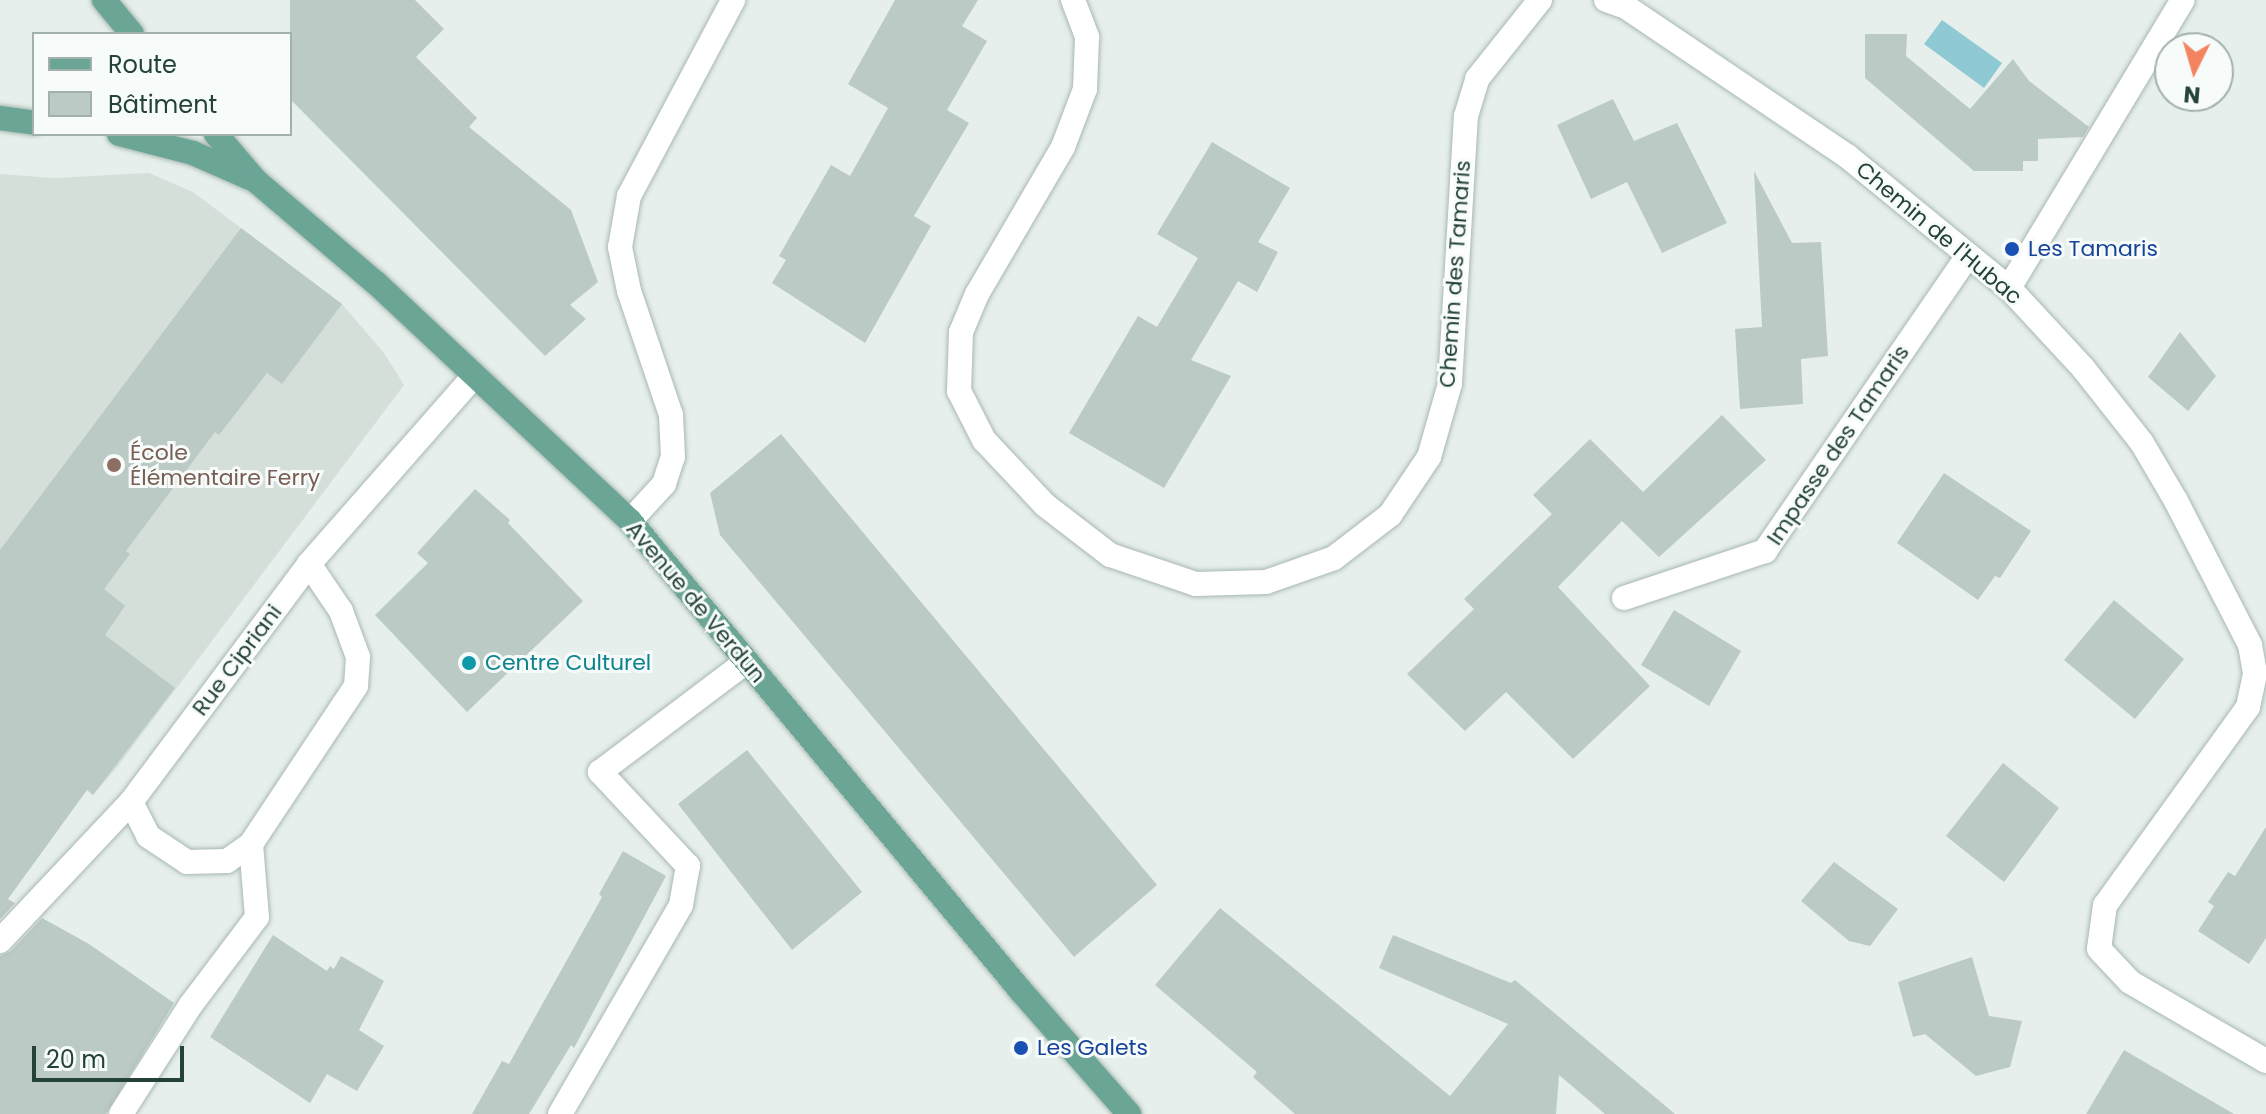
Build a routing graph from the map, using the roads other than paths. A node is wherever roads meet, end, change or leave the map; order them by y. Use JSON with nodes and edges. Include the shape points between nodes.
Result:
{"nodes":[{"id":1,"x":733,"y":0,"type":"edge"},
{"id":2,"x":1073,"y":0,"type":"edge"},
{"id":3,"x":1540,"y":0,"type":"edge"},
{"id":4,"x":1606,"y":0,"type":"edge"},
{"id":5,"x":2183,"y":0,"type":"edge"},
{"id":6,"x":105,"y":1,"type":"edge"},
{"id":7,"x":105,"y":32,"type":"edge"},
{"id":8,"x":130,"y":32,"type":"edge"},
{"id":9,"x":32,"y":113,"type":"edge"},
{"id":10,"x":3,"y":119,"type":"edge"},
{"id":11,"x":32,"y":123,"type":"edge"},
{"id":12,"x":127,"y":136,"type":"edge"},
{"id":13,"x":218,"y":136,"type":"edge"},
{"id":14,"x":256,"y":181,"type":"junction"},
{"id":15,"x":1968,"y":256,"type":"junction"},
{"id":16,"x":2009,"y":288,"type":"junction"},
{"id":17,"x":473,"y":377,"type":"junction"},
{"id":18,"x":630,"y":521,"type":"junction"},
{"id":19,"x":309,"y":564,"type":"junction"},
{"id":20,"x":1624,"y":598,"type":"dead end"},
{"id":21,"x":746,"y":662,"type":"junction"},
{"id":22,"x":2260,"y":670,"type":"edge"},
{"id":23,"x":131,"y":802,"type":"junction"},
{"id":24,"x":251,"y":844,"type":"junction"},
{"id":25,"x":0,"y":941,"type":"edge"},
{"id":26,"x":2266,"y":1061,"type":"edge"},
{"id":27,"x":121,"y":1114,"type":"edge"},
{"id":28,"x":560,"y":1114,"type":"edge"},
{"id":29,"x":1129,"y":1114,"type":"edge"}],
"edges":[{"from":1,"to":18,"type":"street","via":[[629,196],[620,247],[629,291],[671,415],[673,457],[664,484]]},
{"from":2,"to":3,"type":"street","name":"Chemin des Tamaris","via":[[1087,37],[1085,89],[1063,147],[977,294],[961,332],[959,391],[984,440],[1045,505],[1110,555],[1196,584],[1266,582],[1334,558],[1390,515],[1429,457],[1450,384],[1466,116],[1477,79]]},
{"from":4,"to":15,"type":"street","name":"Chemin de l'Hubac","via":[[1626,7],[1847,156]]},
{"from":5,"to":16,"type":"street"},
{"from":6,"to":7,"type":"main road"},
{"from":6,"to":8,"type":"main road"},
{"from":9,"to":10,"type":"main road"},
{"from":10,"to":11,"type":"main road"},
{"from":12,"to":14,"type":"main road","via":[[193,153]]},
{"from":13,"to":14,"type":"main road","name":"Avenue de Verdun"},
{"from":14,"to":17,"type":"main road","name":"Avenue de Verdun","via":[[376,283]]},
{"from":15,"to":16,"type":"street","name":"Chemin de l'Hubac"},
{"from":15,"to":20,"type":"street","name":"Impasse des Tamaris","via":[[1765,551]]},
{"from":16,"to":22,"type":"street","name":"Chemin de l'Hubac","via":[[2083,368],[2142,443]]},
{"from":17,"to":18,"type":"main road","name":"Avenue de Verdun"},
{"from":17,"to":19,"type":"street","name":"Rue Cipriani"},
{"from":18,"to":21,"type":"main road","name":"Avenue de Verdun"},
{"from":19,"to":23,"type":"street","name":"Rue Cipriani"},
{"from":19,"to":24,"type":"street","via":[[341,611],[358,657],[356,686]]},
{"from":21,"to":28,"type":"street","via":[[600,772],[688,866],[681,905]]},
{"from":21,"to":29,"type":"main road","name":"Avenue de Verdun"},
{"from":22,"to":26,"type":"street","name":"Chemin de l'Hubac","via":[[2248,707],[2105,905],[2099,949],[2130,982]]},
{"from":23,"to":24,"type":"street","via":[[148,836],[187,862],[227,861]]},
{"from":23,"to":25,"type":"street","name":"Rue Cipriani"},
{"from":24,"to":27,"type":"street","via":[[257,917],[190,1006]]}]}
